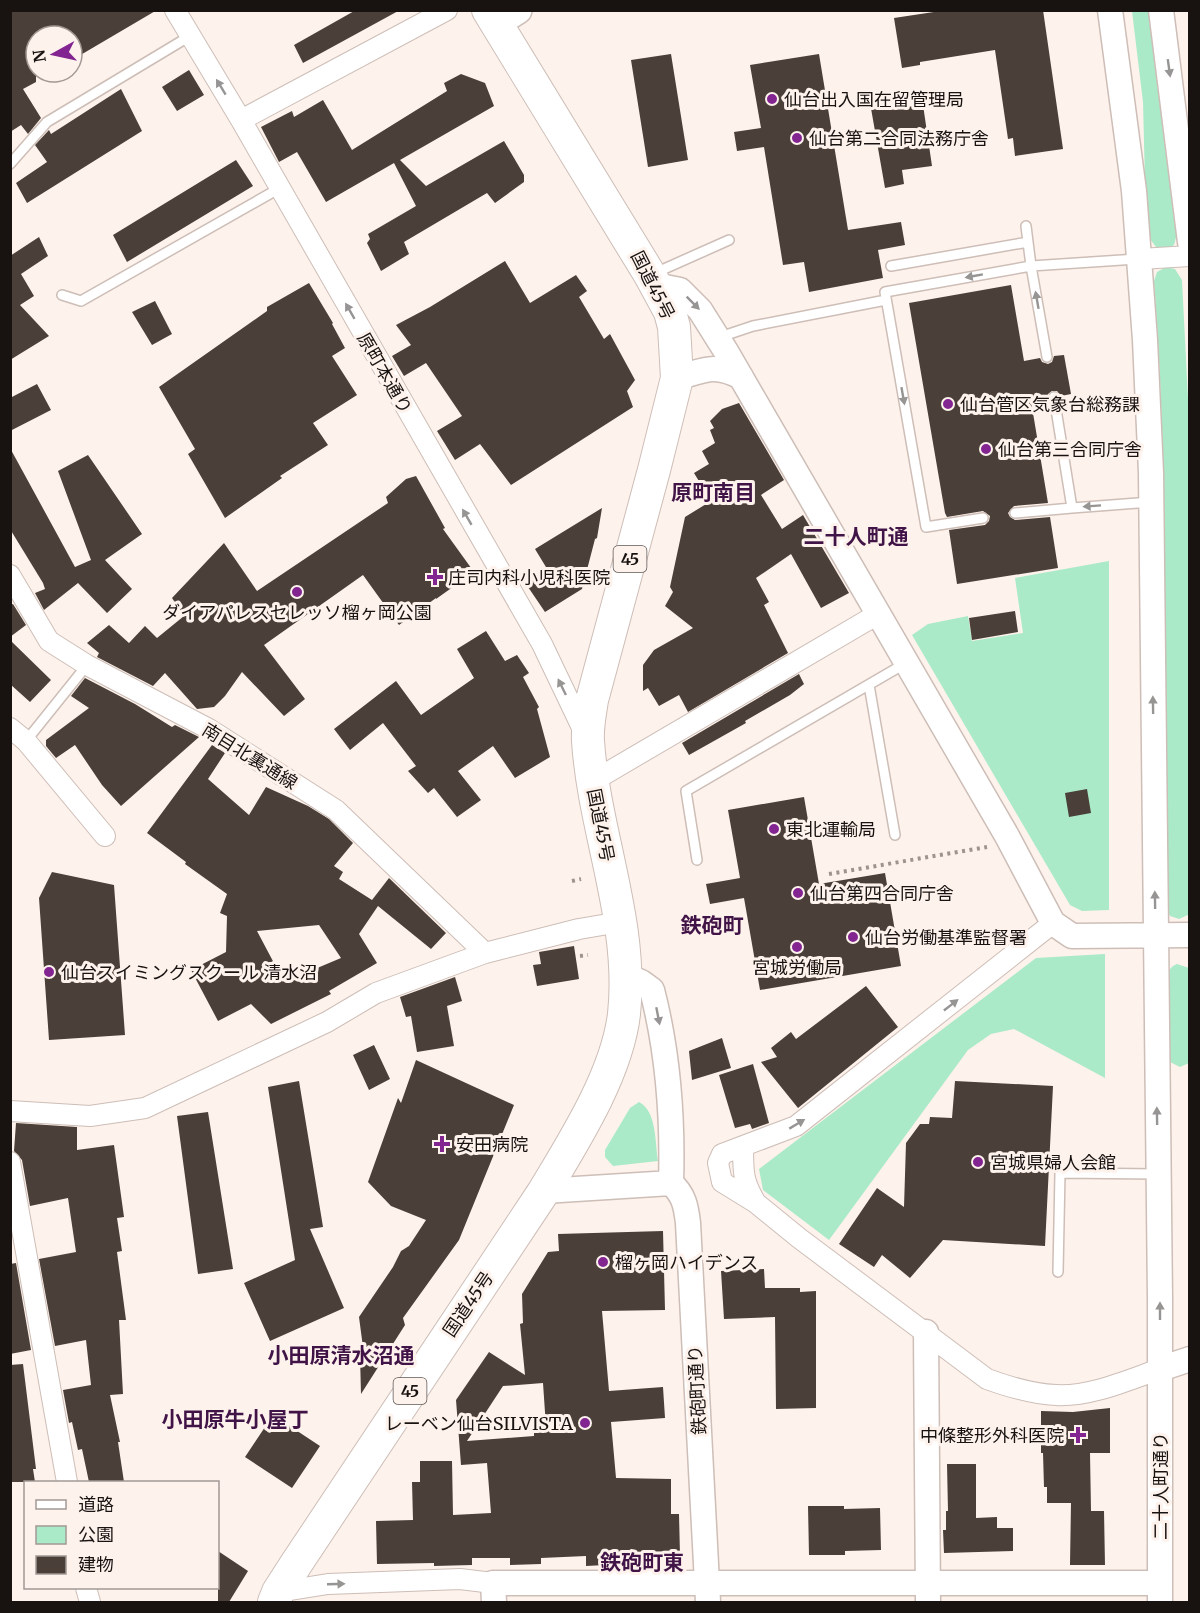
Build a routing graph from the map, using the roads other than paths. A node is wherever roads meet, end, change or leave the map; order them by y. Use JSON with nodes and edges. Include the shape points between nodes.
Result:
{"nodes":[{"id":1,"x":175,"y":10,"type":"edge"},
{"id":2,"x":447,"y":10,"type":"edge"},
{"id":3,"x":1110,"y":10,"type":"edge"},
{"id":4,"x":1161,"y":10,"type":"edge"},
{"id":5,"x":501,"y":15,"type":"edge"},
{"id":6,"x":190,"y":36,"type":"junction"},
{"id":7,"x":241,"y":120,"type":"junction"},
{"id":8,"x":10,"y":164,"type":"edge"},
{"id":9,"x":280,"y":188,"type":"junction"},
{"id":10,"x":1026,"y":226,"type":"dead end"},
{"id":11,"x":729,"y":240,"type":"dead end"},
{"id":12,"x":1028,"y":242,"type":"junction"},
{"id":13,"x":1190,"y":242,"type":"edge"},
{"id":14,"x":1190,"y":256,"type":"edge"},
{"id":15,"x":1140,"y":259,"type":"junction"},
{"id":16,"x":891,"y":266,"type":"dead end"},
{"id":17,"x":1031,"y":266,"type":"junction"},
{"id":18,"x":653,"y":280,"type":"junction"},
{"id":19,"x":62,"y":295,"type":"dead end"},
{"id":20,"x":886,"y":300,"type":"junction"},
{"id":21,"x":717,"y":338,"type":"junction"},
{"id":22,"x":1047,"y":357,"type":"dead end"},
{"id":23,"x":741,"y":377,"type":"junction"},
{"id":24,"x":677,"y":378,"type":"junction"},
{"id":25,"x":1054,"y":397,"type":"dead end"},
{"id":26,"x":1151,"y":502,"type":"junction"},
{"id":27,"x":1072,"y":508,"type":"junction"},
{"id":28,"x":1015,"y":513,"type":"dead end"},
{"id":29,"x":983,"y":518,"type":"dead end"},
{"id":30,"x":10,"y":575,"type":"edge"},
{"id":31,"x":878,"y":614,"type":"junction"},
{"id":32,"x":906,"y":663,"type":"junction"},
{"id":33,"x":87,"y":664,"type":"junction"},
{"id":34,"x":869,"y":685,"type":"junction"},
{"id":35,"x":10,"y":728,"type":"edge"},
{"id":36,"x":588,"y":739,"type":"junction"},
{"id":37,"x":26,"y":741,"type":"junction"},
{"id":38,"x":593,"y":781,"type":"junction"},
{"id":39,"x":896,"y":835,"type":"dead end"},
{"id":40,"x":105,"y":836,"type":"dead end"},
{"id":41,"x":697,"y":860,"type":"dead end"},
{"id":42,"x":620,"y":922,"type":"junction"},
{"id":43,"x":1053,"y":923,"type":"junction"},
{"id":44,"x":1155,"y":935,"type":"junction"},
{"id":45,"x":1190,"y":935,"type":"edge"},
{"id":46,"x":485,"y":952,"type":"junction"},
{"id":47,"x":625,"y":975,"type":"junction"},
{"id":48,"x":10,"y":1111,"type":"edge"},
{"id":49,"x":10,"y":1162,"type":"edge"},
{"id":50,"x":1158,"y":1174,"type":"junction"},
{"id":51,"x":671,"y":1183,"type":"junction"},
{"id":52,"x":544,"y":1191,"type":"junction"},
{"id":53,"x":1058,"y":1272,"type":"dead end"},
{"id":54,"x":926,"y":1332,"type":"junction"},
{"id":55,"x":1190,"y":1359,"type":"edge"},
{"id":56,"x":1160,"y":1370,"type":"junction"},
{"id":57,"x":67,"y":1481,"type":"edge"},
{"id":58,"x":493,"y":1593,"type":"edge"},
{"id":59,"x":707,"y":1593,"type":"edge"},
{"id":60,"x":928,"y":1593,"type":"edge"},
{"id":61,"x":1160,"y":1593,"type":"edge"},
{"id":62,"x":276,"y":1597,"type":"edge"}],
"edges":[{"from":1,"to":6,"type":"street","name":"原町本通り"},
{"from":2,"to":7,"type":"street"},
{"from":3,"to":15,"type":"street","name":"二十人町通り"},
{"from":4,"to":13,"type":"street","one_way":true},
{"from":5,"to":18,"type":"highway","name":"国道45号","number":"45"},
{"from":7,"to":6,"type":"street","name":"原町本通り","one_way":true},
{"from":6,"to":8,"type":"lane","via":[[47,122]]},
{"from":7,"to":9,"type":"street","name":"原町本通り"},
{"from":9,"to":19,"type":"lane","via":[[81,301]]},
{"from":36,"to":9,"type":"street","name":"原町本通り","one_way":true,"via":[[542,645]]},
{"from":10,"to":12,"type":"lane"},
{"from":11,"to":18,"type":"lane"},
{"from":12,"to":16,"type":"lane"},
{"from":12,"to":17,"type":"lane"},
{"from":14,"to":15,"type":"street"},
{"from":15,"to":17,"type":"lane"},
{"from":15,"to":26,"type":"street","name":"二十人町通り"},
{"from":17,"to":20,"type":"lane","one_way":true,"via":[[885,292]]},
{"from":22,"to":17,"type":"lane","one_way":true},
{"from":18,"to":21,"type":"street","one_way":true,"via":[[680,290],[700,310]]},
{"from":18,"to":24,"type":"highway","name":"国道45号","number":"45","via":[[674,327]]},
{"from":20,"to":21,"type":"lane","via":[[753,326]]},
{"from":20,"to":29,"type":"lane","one_way":true,"via":[[926,527]]},
{"from":21,"to":23,"type":"street"},
{"from":23,"to":24,"type":"street","via":[[721,368]]},
{"from":23,"to":31,"type":"street"},
{"from":24,"to":36,"type":"highway","name":"国道45号","number":"45","via":[[592,700]]},
{"from":25,"to":27,"type":"lane"},
{"from":26,"to":27,"type":"lane","one_way":true},
{"from":44,"to":26,"type":"street","name":"二十人町通り","one_way":true},
{"from":27,"to":28,"type":"lane"},
{"from":30,"to":33,"type":"street","name":"南目北裏通線","via":[[49,641]]},
{"from":31,"to":32,"type":"street"},
{"from":31,"to":38,"type":"street"},
{"from":32,"to":34,"type":"lane"},
{"from":32,"to":43,"type":"street"},
{"from":33,"to":37,"type":"lane"},
{"from":33,"to":46,"type":"street","name":"南目北裏通線","via":[[209,729],[336,810]]},
{"from":34,"to":39,"type":"lane"},
{"from":34,"to":41,"type":"lane","via":[[686,791]]},
{"from":35,"to":37,"type":"street"},
{"from":36,"to":38,"type":"highway","name":"国道45号","number":"45"},
{"from":37,"to":40,"type":"street"},
{"from":38,"to":42,"type":"highway","name":"国道45号","number":"45"},
{"from":42,"to":46,"type":"street"},
{"from":42,"to":47,"type":"highway","name":"国道45号","number":"45"},
{"from":43,"to":44,"type":"street","via":[[1072,936]]},
{"from":54,"to":43,"type":"street","one_way":true,"via":[[756,1203],[743,1178],[743,1148],[796,1126]]},
{"from":44,"to":45,"type":"street"},
{"from":50,"to":44,"type":"street","name":"二十人町通り","one_way":true},
{"from":46,"to":48,"type":"street","via":[[376,993],[327,1022],[145,1108],[90,1116]]},
{"from":47,"to":51,"type":"street","one_way":true,"via":[[652,990],[659,1016],[666,1066]]},
{"from":47,"to":52,"type":"highway","name":"国道45号","number":"45","via":[[624,1015],[609,1067],[580,1130]]},
{"from":49,"to":57,"type":"street"},
{"from":50,"to":53,"type":"lane","via":[[1060,1173]]},
{"from":56,"to":50,"type":"street","name":"二十人町通り","one_way":true},
{"from":51,"to":52,"type":"street"},
{"from":51,"to":59,"type":"street","name":"鉄砲町通り","via":[[685,1201],[688,1223]]},
{"from":52,"to":62,"type":"highway","name":"国道45号","number":"45"},
{"from":54,"to":56,"type":"street","via":[[987,1379],[1015,1389],[1057,1395],[1086,1392]]},
{"from":54,"to":60,"type":"street"},
{"from":55,"to":56,"type":"street"},
{"from":56,"to":61,"type":"street","name":"二十人町通り"},
{"from":58,"to":59,"type":"street"},
{"from":62,"to":58,"type":"street","one_way":true,"via":[[328,1584],[460,1579]]},
{"from":59,"to":60,"type":"street"},
{"from":60,"to":61,"type":"street"}]}
